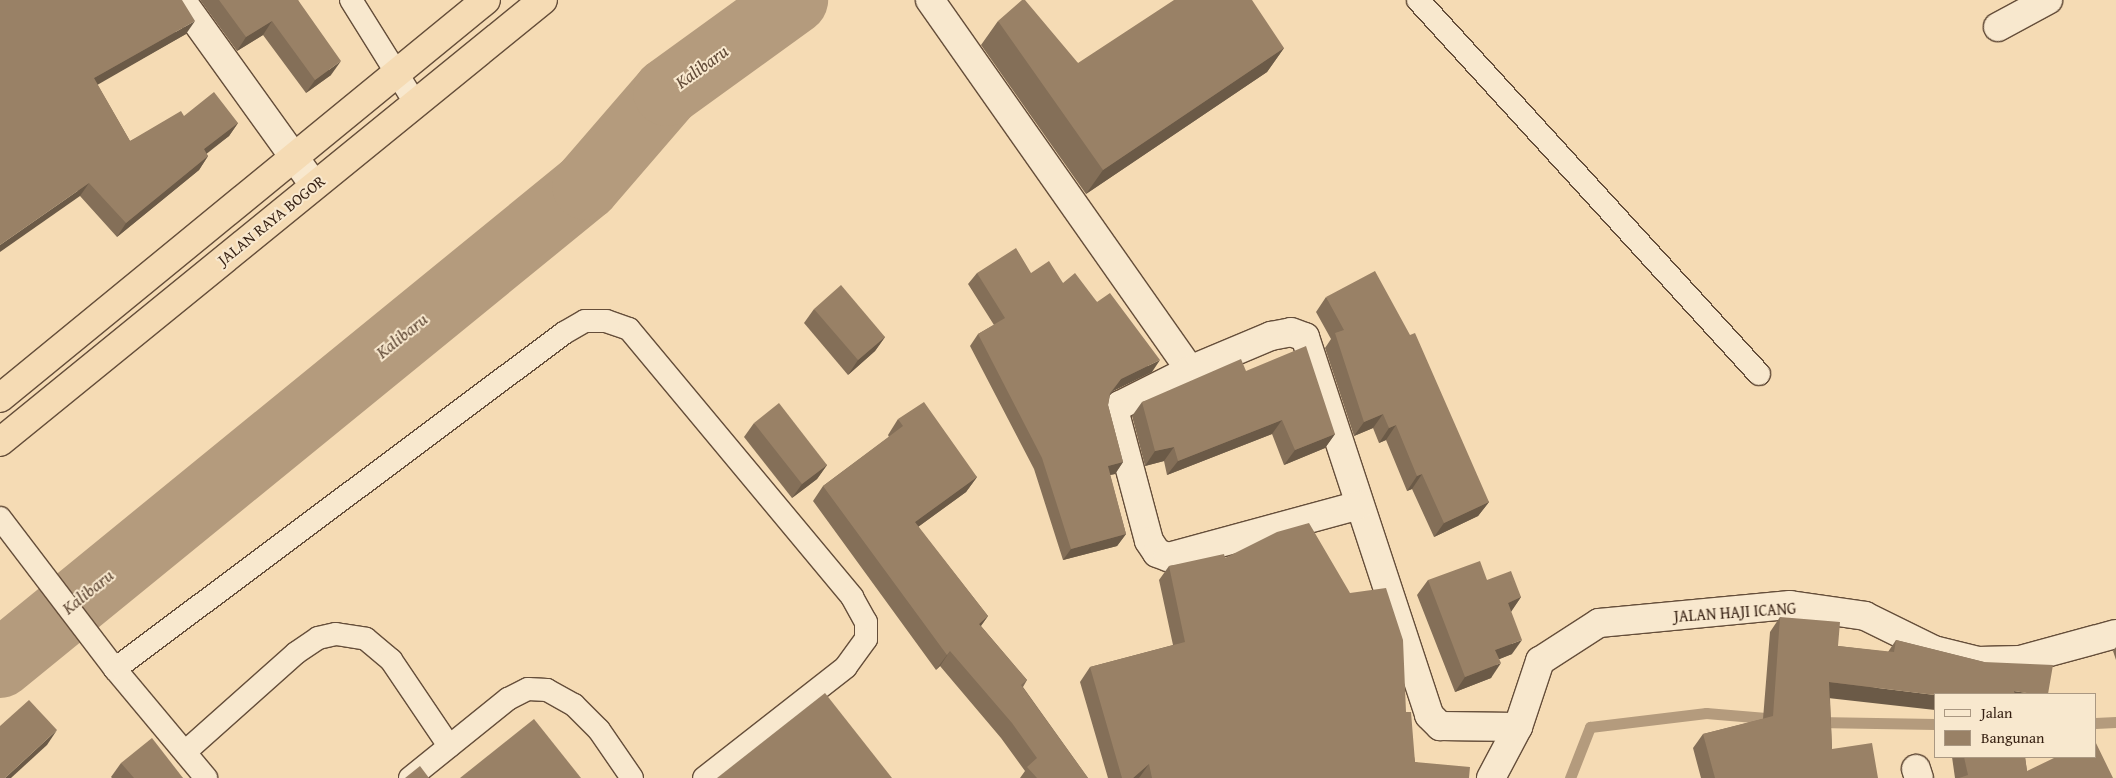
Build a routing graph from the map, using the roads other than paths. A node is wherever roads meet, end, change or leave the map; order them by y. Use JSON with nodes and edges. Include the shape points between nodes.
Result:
{"nodes":[{"id":1,"x":181,"y":0,"type":"edge"},
{"id":2,"x":351,"y":0,"type":"edge"},
{"id":3,"x":486,"y":0,"type":"edge"},
{"id":4,"x":543,"y":0,"type":"edge"},
{"id":5,"x":930,"y":0,"type":"edge"},
{"id":6,"x":1418,"y":0,"type":"edge"},
{"id":7,"x":2048,"y":0,"type":"edge"},
{"id":8,"x":1998,"y":27,"type":"dead end"},
{"id":9,"x":396,"y":73,"type":"junction"},
{"id":10,"x":416,"y":104,"type":"junction"},
{"id":11,"x":293,"y":154,"type":"junction"},
{"id":12,"x":314,"y":185,"type":"junction"},
{"id":13,"x":1190,"y":370,"type":"junction"},
{"id":14,"x":1759,"y":374,"type":"dead end"},
{"id":15,"x":0,"y":398,"type":"edge"},
{"id":16,"x":0,"y":442,"type":"edge"},
{"id":17,"x":1359,"y":505,"type":"junction"},
{"id":18,"x":0,"y":518,"type":"edge"},
{"id":19,"x":2116,"y":634,"type":"edge"},
{"id":20,"x":110,"y":662,"type":"junction"},
{"id":21,"x":1518,"y":727,"type":"junction"},
{"id":22,"x":449,"y":746,"type":"junction"},
{"id":23,"x":185,"y":752,"type":"junction"},
{"id":24,"x":206,"y":778,"type":"edge"},
{"id":25,"x":410,"y":778,"type":"edge"},
{"id":26,"x":632,"y":778,"type":"edge"},
{"id":27,"x":704,"y":778,"type":"edge"},
{"id":28,"x":1491,"y":778,"type":"edge"}],
"edges":[{"from":1,"to":11,"type":"street"},
{"from":2,"to":9,"type":"lane"},
{"from":3,"to":9,"type":"highway"},
{"from":4,"to":10,"type":"highway","name":"JALAN RAYA BOGOR"},
{"from":5,"to":13,"type":"street"},
{"from":6,"to":14,"type":"lane"},
{"from":7,"to":8,"type":"street"},
{"from":9,"to":10,"type":"lane"},
{"from":9,"to":11,"type":"highway"},
{"from":10,"to":12,"type":"highway","name":"JALAN RAYA BOGOR"},
{"from":11,"to":12,"type":"street"},
{"from":11,"to":15,"type":"highway"},
{"from":12,"to":16,"type":"highway","name":"JALAN RAYA BOGOR"},
{"from":13,"to":17,"type":"street","via":[[1271,336],[1291,332],[1305,337]]},
{"from":13,"to":17,"type":"street","via":[[1120,405],[1115,413],[1146,531],[1157,553],[1168,557]]},
{"from":17,"to":21,"type":"street","via":[[1429,715],[1440,726]]},
{"from":18,"to":20,"type":"lane"},
{"from":19,"to":21,"type":"street","name":"JALAN HAJI ICANG","via":[[2020,660],[1978,661],[1934,650],[1864,616],[1790,605],[1599,623],[1540,661]]},
{"from":20,"to":23,"type":"lane"},
{"from":20,"to":27,"type":"lane","via":[[564,333],[585,321],[606,321],[628,329],[852,596],[866,622],[866,639],[846,667]]},
{"from":21,"to":28,"type":"street","name":"JALAN HAJI ICANG"},
{"from":22,"to":23,"type":"lane","via":[[391,660],[366,639],[336,634],[318,638],[296,653]]},
{"from":22,"to":25,"type":"lane"},
{"from":22,"to":26,"type":"lane","via":[[508,699],[528,689],[547,690],[574,705],[599,730]]},
{"from":23,"to":24,"type":"lane"}]}
